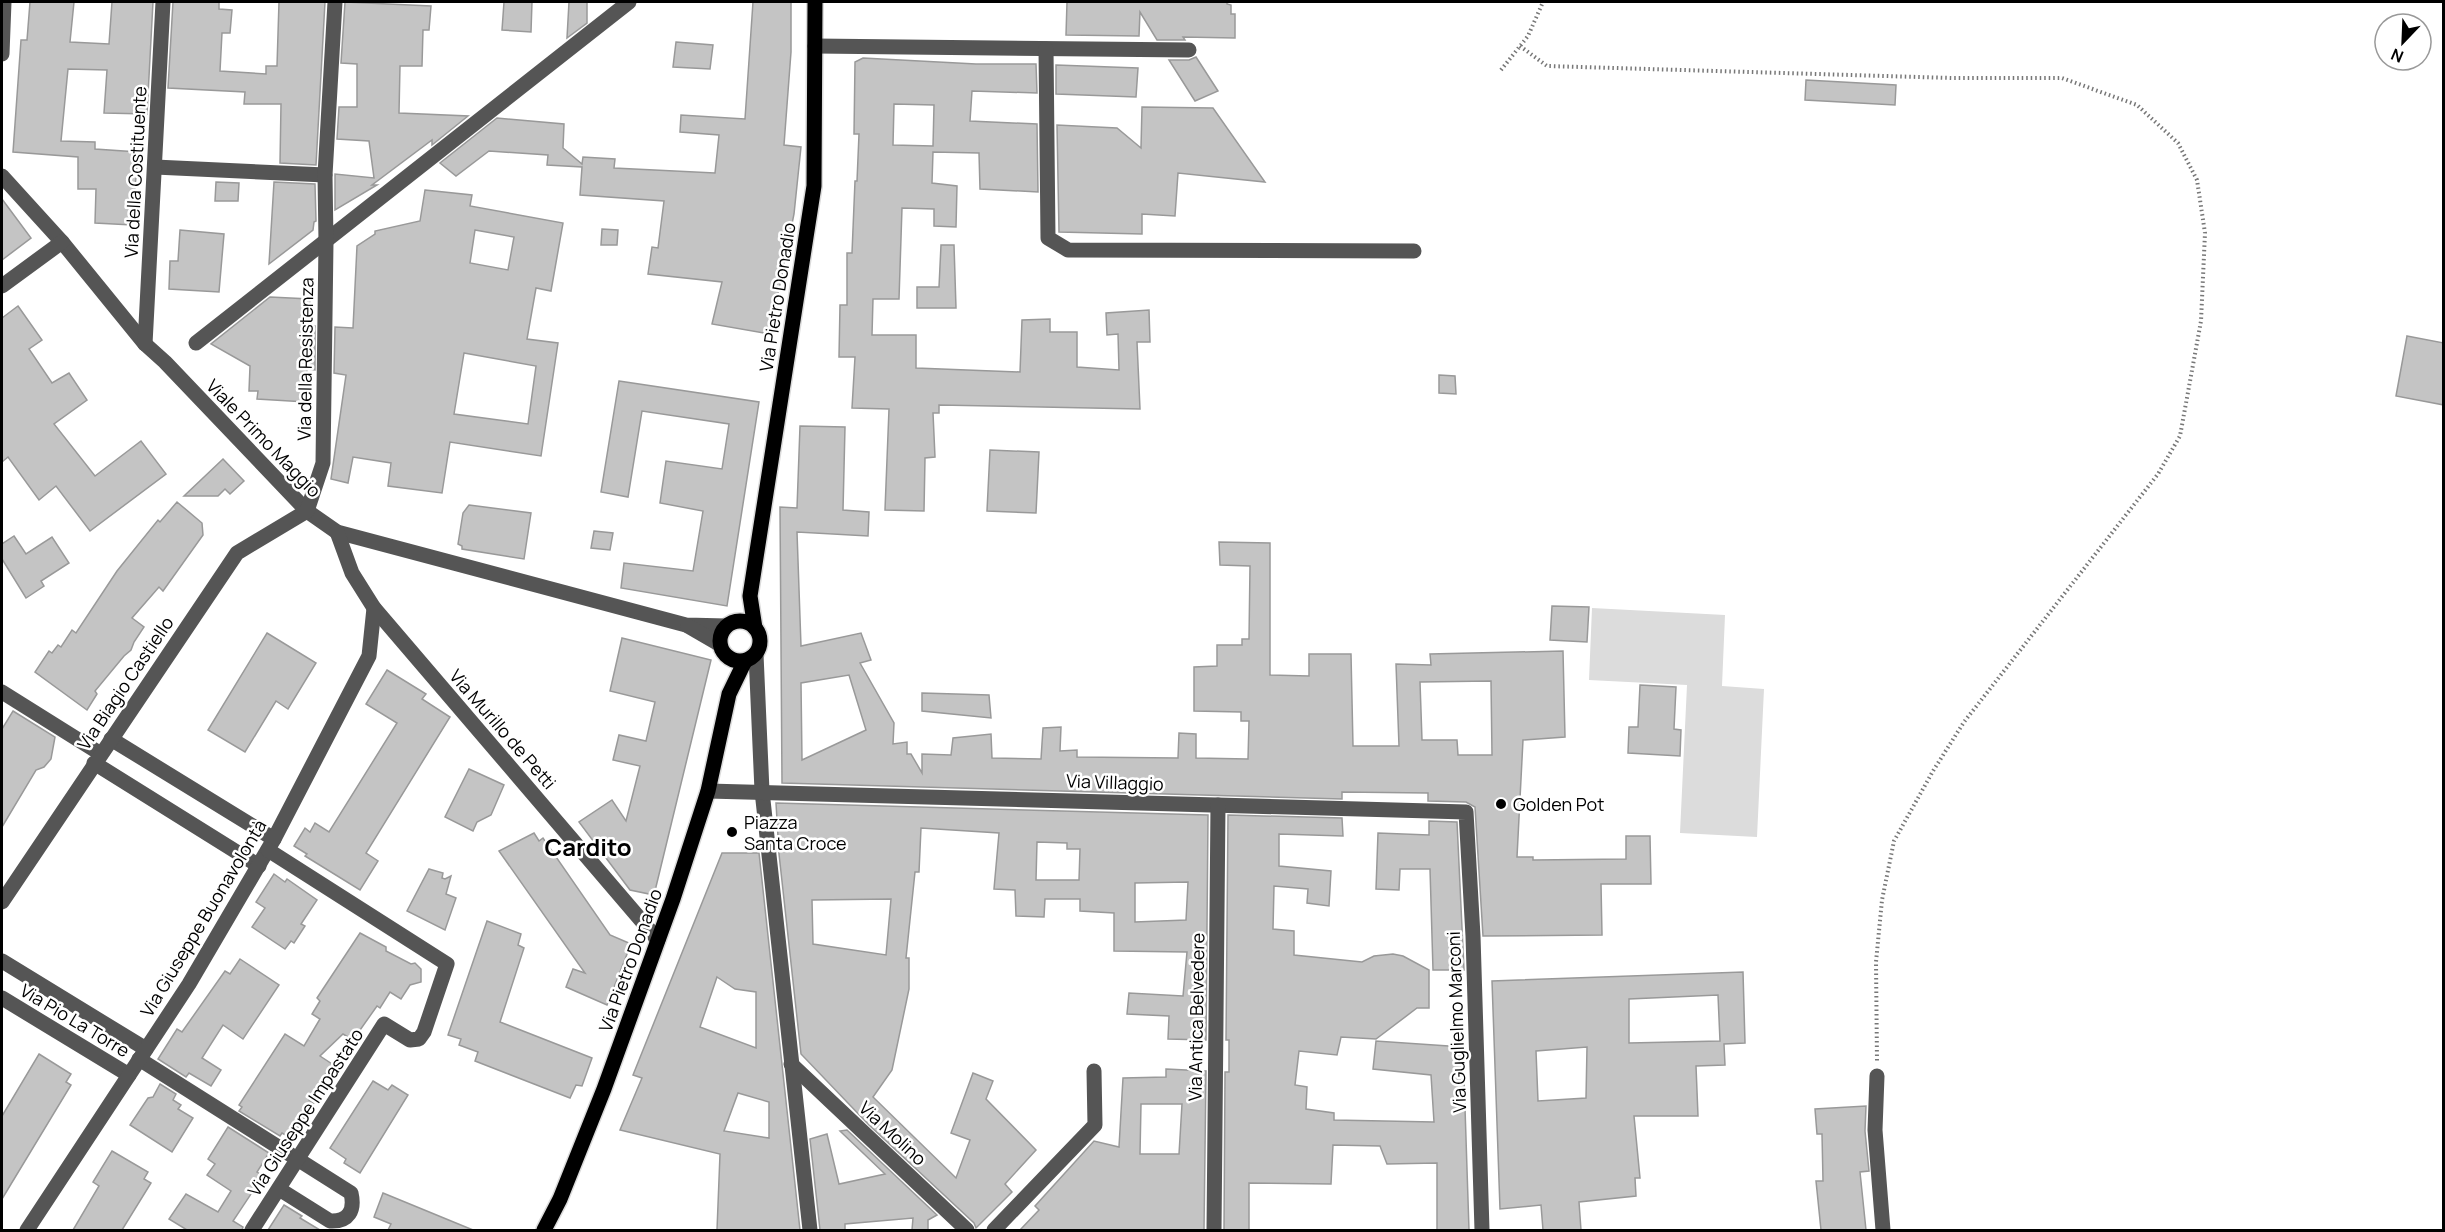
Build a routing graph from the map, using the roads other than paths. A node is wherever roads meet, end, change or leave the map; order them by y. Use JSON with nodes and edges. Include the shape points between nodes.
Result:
{"nodes":[{"id":1,"x":4,"y":2,"type":"edge"},
{"id":2,"x":163,"y":2,"type":"edge"},
{"id":3,"x":335,"y":2,"type":"edge"},
{"id":4,"x":629,"y":2,"type":"edge"},
{"id":5,"x":815,"y":2,"type":"edge"},
{"id":6,"x":815,"y":46,"type":"junction"},
{"id":7,"x":1046,"y":49,"type":"junction"},
{"id":8,"x":1189,"y":50,"type":"dead end"},
{"id":9,"x":2,"y":54,"type":"edge"},
{"id":10,"x":155,"y":167,"type":"junction"},
{"id":11,"x":325,"y":175,"type":"junction"},
{"id":12,"x":2,"y":176,"type":"edge"},
{"id":13,"x":62,"y":242,"type":"junction"},
{"id":14,"x":326,"y":242,"type":"junction"},
{"id":15,"x":1414,"y":251,"type":"dead end"},
{"id":16,"x":2,"y":286,"type":"edge"},
{"id":17,"x":196,"y":343,"type":"dead end"},
{"id":18,"x":145,"y":344,"type":"junction"},
{"id":19,"x":307,"y":511,"type":"junction"},
{"id":20,"x":337,"y":532,"type":"junction"},
{"id":21,"x":750,"y":596,"type":"junction"},
{"id":22,"x":374,"y":608,"type":"junction"},
{"id":23,"x":728,"y":624,"type":"junction"},
{"id":24,"x":686,"y":625,"type":"junction"},
{"id":25,"x":755,"y":628,"type":"junction"},
{"id":26,"x":722,"y":650,"type":"junction"},
{"id":27,"x":750,"y":657,"type":"junction"},
{"id":28,"x":2,"y":692,"type":"edge"},
{"id":29,"x":729,"y":694,"type":"junction"},
{"id":30,"x":111,"y":739,"type":"junction"},
{"id":31,"x":98,"y":758,"type":"junction"},
{"id":32,"x":708,"y":791,"type":"junction"},
{"id":33,"x":762,"y":791,"type":"junction"},
{"id":34,"x":1218,"y":805,"type":"junction"},
{"id":35,"x":1466,"y":812,"type":"joint"},
{"id":36,"x":271,"y":845,"type":"junction"},
{"id":37,"x":259,"y":866,"type":"junction"},
{"id":38,"x":2,"y":902,"type":"edge"},
{"id":39,"x":658,"y":940,"type":"junction"},
{"id":40,"x":2,"y":961,"type":"edge"},
{"id":41,"x":2,"y":998,"type":"edge"},
{"id":42,"x":142,"y":1054,"type":"junction"},
{"id":43,"x":791,"y":1064,"type":"junction"},
{"id":44,"x":1094,"y":1071,"type":"dead end"},
{"id":45,"x":129,"y":1075,"type":"junction"},
{"id":46,"x":1878,"y":1076,"type":"road end"},
{"id":47,"x":298,"y":1159,"type":"junction"},
{"id":48,"x":279,"y":1189,"type":"junction"},
{"id":49,"x":27,"y":1230,"type":"edge"},
{"id":50,"x":252,"y":1230,"type":"edge"},
{"id":51,"x":544,"y":1230,"type":"edge"},
{"id":52,"x":810,"y":1230,"type":"edge"},
{"id":53,"x":968,"y":1230,"type":"edge"},
{"id":54,"x":994,"y":1230,"type":"edge"},
{"id":55,"x":1214,"y":1230,"type":"edge"},
{"id":56,"x":1482,"y":1230,"type":"edge"},
{"id":57,"x":1883,"y":1230,"type":"edge"}],
"edges":[{"from":1,"to":9,"type":"street"},
{"from":2,"to":10,"type":"street","name":"Via della Costituente"},
{"from":3,"to":11,"type":"street","name":"Via della Resistenza"},
{"from":4,"to":14,"type":"street"},
{"from":5,"to":6,"type":"main road","name":"Via Pietro Donadio"},
{"from":6,"to":7,"type":"street"},
{"from":6,"to":21,"type":"main road","name":"Via Pietro Donadio","via":[[814,186]]},
{"from":7,"to":8,"type":"street"},
{"from":7,"to":15,"type":"street","via":[[1048,238],[1068,250]]},
{"from":10,"to":11,"type":"street"},
{"from":10,"to":18,"type":"street","name":"Via della Costituente"},
{"from":11,"to":14,"type":"street","name":"Via della Resistenza"},
{"from":12,"to":13,"type":"street","name":"Viale Primo Maggio"},
{"from":13,"to":16,"type":"street"},
{"from":13,"to":18,"type":"street","name":"Viale Primo Maggio"},
{"from":14,"to":17,"type":"street"},
{"from":14,"to":19,"type":"street","name":"Via della Resistenza","via":[[323,464]]},
{"from":18,"to":19,"type":"street","name":"Viale Primo Maggio"},
{"from":19,"to":20,"type":"street","name":"Viale Primo Maggio"},
{"from":19,"to":30,"type":"street","name":"Via Biagio Castiello","via":[[237,553]]},
{"from":20,"to":22,"type":"street","name":"Via Murillo de Petti","via":[[352,573]]},
{"from":20,"to":24,"type":"street","name":"Viale Primo Maggio"},
{"from":21,"to":23,"type":"main road","name":"Via Pietro Donadio"},
{"from":21,"to":25,"type":"main road","name":"Via Pietro Donadio"},
{"from":22,"to":36,"type":"street","name":"Via Giuseppe Buonavolontà","via":[[369,656]]},
{"from":22,"to":39,"type":"street","name":"Via Murillo de Petti"},
{"from":23,"to":24,"type":"street","name":"Viale Primo Maggio"},
{"from":23,"to":25,"type":"main road","via":[[744,621]]},
{"from":23,"to":26,"type":"main road","via":[[722,631]]},
{"from":24,"to":26,"type":"street","name":"Viale Primo Maggio"},
{"from":25,"to":27,"type":"main road","via":[[760,641]]},
{"from":26,"to":27,"type":"main road","via":[[738,661]]},
{"from":26,"to":29,"type":"main road","name":"Via Pietro Donadio"},
{"from":27,"to":29,"type":"main road","name":"Via Pietro Donadio"},
{"from":27,"to":33,"type":"street"},
{"from":28,"to":31,"type":"street"},
{"from":29,"to":32,"type":"main road","name":"Via Pietro Donadio"},
{"from":30,"to":31,"type":"street","name":"Via Biagio Castiello"},
{"from":30,"to":36,"type":"street"},
{"from":31,"to":37,"type":"street"},
{"from":31,"to":38,"type":"street","name":"Via Biagio Castiello"},
{"from":32,"to":33,"type":"street","name":"Via Villaggio"},
{"from":32,"to":39,"type":"main road","name":"Via Pietro Donadio"},
{"from":33,"to":34,"type":"street","name":"Via Villaggio"},
{"from":33,"to":43,"type":"street"},
{"from":34,"to":35,"type":"street","name":"Via Villaggio"},
{"from":34,"to":55,"type":"street","name":"Via Antica Belvedere"},
{"from":35,"to":56,"type":"street","name":"Via Guglielmo Marconi"},
{"from":36,"to":37,"type":"street","name":"Via Giuseppe Buonavolontà"},
{"from":36,"to":47,"type":"street","name":"Via Giuseppe Impastato","via":[[447,964],[424,1032],[418,1039],[410,1040],[384,1024]]},
{"from":37,"to":42,"type":"street","name":"Via Giuseppe Buonavolontà"},
{"from":39,"to":51,"type":"main road","name":"Via Pietro Donadio","via":[[595,1111]]},
{"from":40,"to":42,"type":"street","name":"Via Pio La Torre"},
{"from":41,"to":45,"type":"street","name":"Via Pio La Torre"},
{"from":42,"to":45,"type":"street","name":"Via Giuseppe Buonavolontà"},
{"from":42,"to":47,"type":"street","name":"Via Pio La Torre"},
{"from":43,"to":52,"type":"street"},
{"from":43,"to":53,"type":"street","name":"Via Molino"},
{"from":44,"to":54,"type":"street","via":[[1095,1125]]},
{"from":45,"to":49,"type":"street","name":"Via Giuseppe Buonavolontà"},
{"from":46,"to":57,"type":"street","via":[[1875,1130]]},
{"from":47,"to":48,"type":"street","name":"Via Giuseppe Impastato"},
{"from":47,"to":48,"type":"street","name":"Via Pio La Torre","via":[[351,1193],[354,1204],[347,1216],[330,1221]]},
{"from":48,"to":50,"type":"street","name":"Via Giuseppe Impastato"}]}
